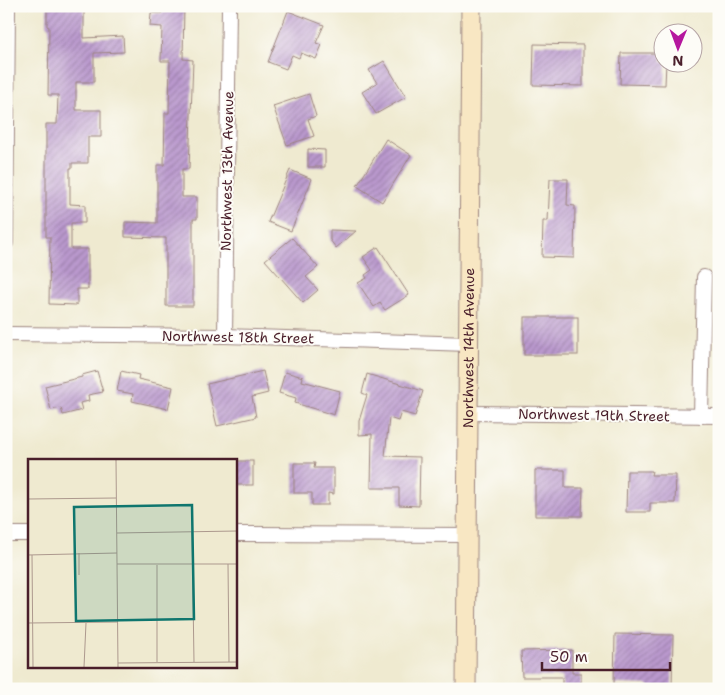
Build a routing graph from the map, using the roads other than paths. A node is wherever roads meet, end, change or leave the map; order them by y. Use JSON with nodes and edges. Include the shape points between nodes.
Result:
{"nodes":[{"id":1,"x":8,"y":6,"type":"edge"},
{"id":2,"x":229,"y":6,"type":"edge"},
{"id":3,"x":470,"y":6,"type":"edge"},
{"id":4,"x":6,"y":243,"type":"edge"},
{"id":5,"x":704,"y":278,"type":"dead end"},
{"id":6,"x":6,"y":334,"type":"edge"},
{"id":7,"x":225,"y":336,"type":"junction"},
{"id":8,"x":469,"y":344,"type":"junction"},
{"id":9,"x":469,"y":413,"type":"junction"},
{"id":10,"x":701,"y":416,"type":"junction"},
{"id":11,"x":719,"y":416,"type":"edge"},
{"id":12,"x":6,"y":534,"type":"edge"},
{"id":13,"x":28,"y":534,"type":"edge"},
{"id":14,"x":236,"y":534,"type":"edge"},
{"id":15,"x":468,"y":535,"type":"junction"},
{"id":16,"x":466,"y":689,"type":"edge"}],
"edges":[{"from":1,"to":4,"type":"street"},
{"from":2,"to":7,"type":"street","name":"Northwest 13th Avenue"},
{"from":3,"to":8,"type":"street","name":"Northwest 14th Avenue"},
{"from":5,"to":10,"type":"street"},
{"from":6,"to":7,"type":"street","name":"Northwest 18th Street"},
{"from":7,"to":8,"type":"street","name":"Northwest 18th Street"},
{"from":8,"to":9,"type":"street","name":"Northwest 14th Avenue"},
{"from":9,"to":10,"type":"street","name":"Northwest 19th Street"},
{"from":9,"to":15,"type":"street","name":"Northwest 14th Avenue"},
{"from":10,"to":11,"type":"street","name":"Northwest 19th Street"},
{"from":12,"to":13,"type":"street"},
{"from":14,"to":15,"type":"street"},
{"from":15,"to":16,"type":"street","name":"Northwest 14th Avenue"}]}
